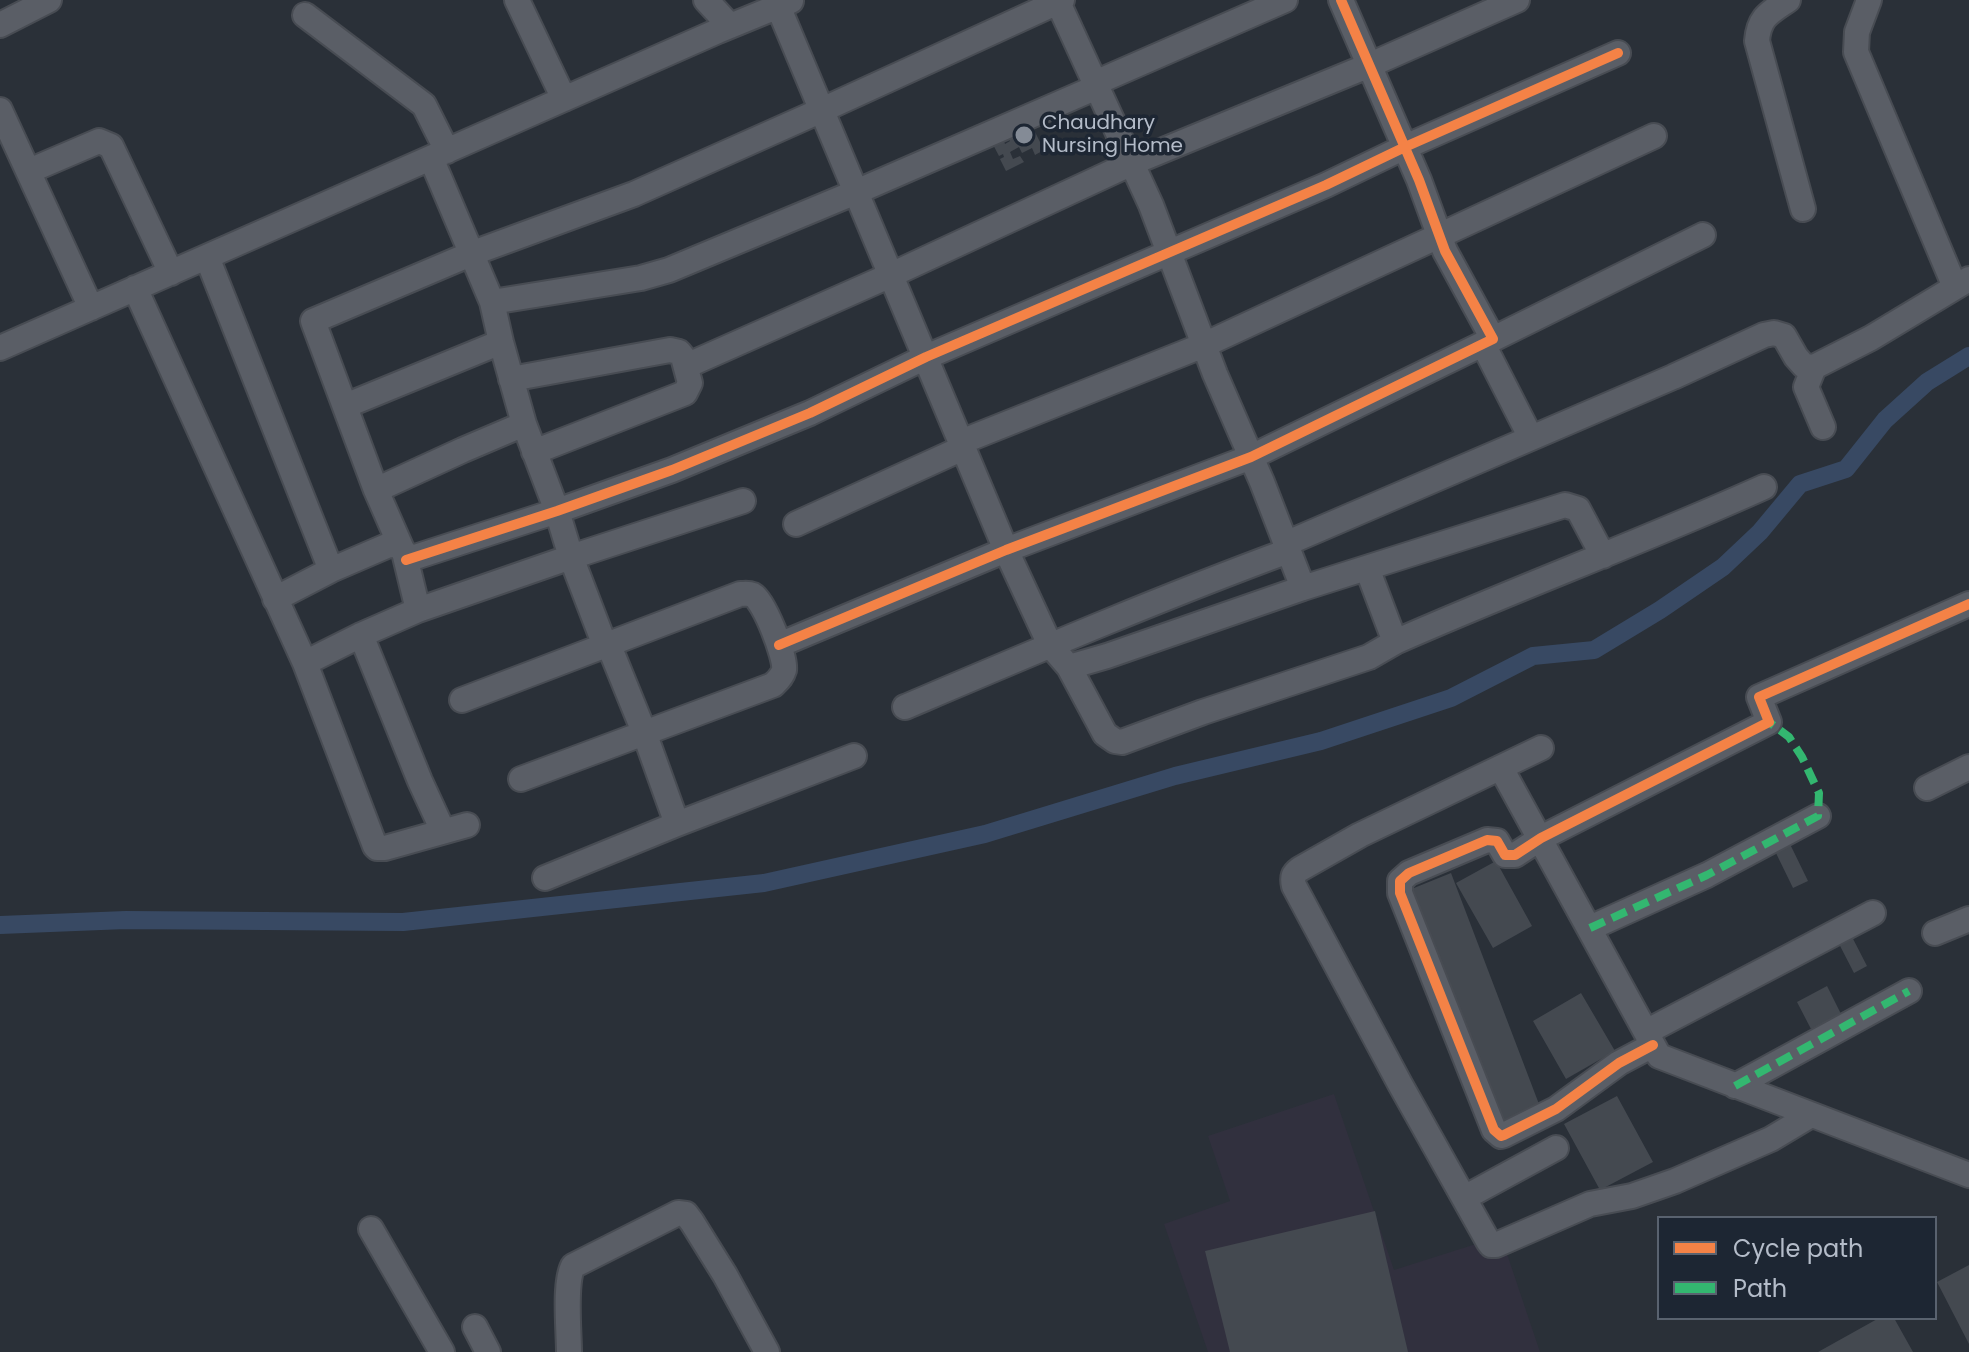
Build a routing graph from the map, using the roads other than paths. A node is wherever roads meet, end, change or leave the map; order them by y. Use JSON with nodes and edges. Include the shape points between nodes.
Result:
{"nodes":[{"id":1,"x":49,"y":0,"type":"edge"},
{"id":2,"x":517,"y":0,"type":"edge"},
{"id":3,"x":706,"y":0,"type":"edge"},
{"id":4,"x":1285,"y":0,"type":"edge"},
{"id":5,"x":1341,"y":0,"type":"edge"},
{"id":6,"x":1517,"y":0,"type":"edge"},
{"id":7,"x":1788,"y":0,"type":"edge"},
{"id":8,"x":1869,"y":0,"type":"edge"},
{"id":9,"x":1059,"y":1,"type":"edge"},
{"id":10,"x":786,"y":3,"type":"edge"},
{"id":11,"x":305,"y":15,"type":"dead end"},
{"id":12,"x":0,"y":25,"type":"edge"},
{"id":13,"x":730,"y":26,"type":"junction"},
{"id":14,"x":1618,"y":53,"type":"dead end"},
{"id":15,"x":1370,"y":65,"type":"junction"},
{"id":16,"x":1096,"y":85,"type":"junction"},
{"id":17,"x":564,"y":99,"type":"junction"},
{"id":18,"x":0,"y":110,"type":"edge"},
{"id":19,"x":822,"y":110,"type":"junction"},
{"id":20,"x":1654,"y":136,"type":"dead end"},
{"id":21,"x":1405,"y":147,"type":"junction"},
{"id":22,"x":439,"y":154,"type":"junction"},
{"id":23,"x":1132,"y":163,"type":"junction"},
{"id":24,"x":29,"y":171,"type":"junction"},
{"id":25,"x":856,"y":192,"type":"junction"},
{"id":26,"x":1803,"y":209,"type":"dead end"},
{"id":27,"x":1439,"y":235,"type":"junction"},
{"id":28,"x":1703,"y":235,"type":"dead end"},
{"id":29,"x":473,"y":253,"type":"junction"},
{"id":30,"x":1169,"y":253,"type":"junction"},
{"id":31,"x":207,"y":257,"type":"junction"},
{"id":32,"x":171,"y":273,"type":"junction"},
{"id":33,"x":891,"y":275,"type":"junction"},
{"id":34,"x":1962,"y":283,"type":"edge"},
{"id":35,"x":135,"y":288,"type":"junction"},
{"id":36,"x":492,"y":302,"type":"junction"},
{"id":37,"x":91,"y":308,"type":"junction"},
{"id":38,"x":1488,"y":341,"type":"junction"},
{"id":39,"x":501,"y":342,"type":"junction"},
{"id":40,"x":1204,"y":345,"type":"junction"},
{"id":41,"x":1,"y":346,"type":"edge"},
{"id":42,"x":926,"y":357,"type":"junction"},
{"id":43,"x":686,"y":366,"type":"junction"},
{"id":44,"x":1814,"y":367,"type":"junction"},
{"id":45,"x":511,"y":379,"type":"junction"},
{"id":46,"x":345,"y":406,"type":"junction"},
{"id":47,"x":524,"y":424,"type":"junction"},
{"id":48,"x":1823,"y":427,"type":"dead end"},
{"id":49,"x":1531,"y":438,"type":"junction"},
{"id":50,"x":962,"y":445,"type":"junction"},
{"id":51,"x":534,"y":452,"type":"junction"},
{"id":52,"x":1251,"y":457,"type":"junction"},
{"id":53,"x":1764,"y":487,"type":"dead end"},
{"id":54,"x":376,"y":490,"type":"junction"},
{"id":55,"x":743,"y":501,"type":"dead end"},
{"id":56,"x":557,"y":511,"type":"junction"},
{"id":57,"x":796,"y":524,"type":"dead end"},
{"id":58,"x":1286,"y":548,"type":"junction"},
{"id":59,"x":1006,"y":550,"type":"junction"},
{"id":60,"x":404,"y":554,"type":"junction"},
{"id":61,"x":1603,"y":556,"type":"junction"},
{"id":62,"x":571,"y":557,"type":"junction"},
{"id":63,"x":1367,"y":568,"type":"junction"},
{"id":64,"x":331,"y":570,"type":"junction"},
{"id":65,"x":1303,"y":588,"type":"junction"},
{"id":66,"x":275,"y":599,"type":"junction"},
{"id":67,"x":1969,"y":604,"type":"edge"},
{"id":68,"x":418,"y":610,"type":"junction"},
{"id":69,"x":361,"y":635,"type":"junction"},
{"id":70,"x":1395,"y":642,"type":"junction"},
{"id":71,"x":606,"y":645,"type":"junction"},
{"id":72,"x":779,"y":645,"type":"junction"},
{"id":73,"x":1050,"y":645,"type":"junction"},
{"id":74,"x":305,"y":663,"type":"junction"},
{"id":75,"x":1069,"y":667,"type":"junction"},
{"id":76,"x":462,"y":700,"type":"dead end"},
{"id":77,"x":905,"y":707,"type":"dead end"},
{"id":78,"x":644,"y":732,"type":"junction"},
{"id":79,"x":1541,"y":748,"type":"dead end"},
{"id":80,"x":854,"y":756,"type":"dead end"},
{"id":81,"x":1969,"y":767,"type":"edge"},
{"id":82,"x":1501,"y":768,"type":"junction"},
{"id":83,"x":521,"y":779,"type":"dead end"},
{"id":84,"x":1927,"y":788,"type":"dead end"},
{"id":85,"x":1818,"y":816,"type":"dead end"},
{"id":86,"x":677,"y":824,"type":"junction"},
{"id":87,"x":467,"y":825,"type":"dead end"},
{"id":88,"x":443,"y":831,"type":"junction"},
{"id":89,"x":1541,"y":838,"type":"junction"},
{"id":90,"x":545,"y":878,"type":"dead end"},
{"id":91,"x":1873,"y":913,"type":"dead end"},
{"id":92,"x":1969,"y":919,"type":"edge"},
{"id":93,"x":1590,"y":928,"type":"junction"},
{"id":94,"x":1935,"y":933,"type":"dead end"},
{"id":95,"x":1909,"y":991,"type":"dead end"},
{"id":96,"x":1649,"y":1038,"type":"junction"},
{"id":97,"x":1735,"y":1086,"type":"junction"},
{"id":98,"x":1811,"y":1115,"type":"junction"},
{"id":99,"x":1556,"y":1148,"type":"dead end"},
{"id":100,"x":1969,"y":1175,"type":"edge"},
{"id":101,"x":1464,"y":1198,"type":"junction"},
{"id":102,"x":371,"y":1229,"type":"dead end"},
{"id":103,"x":475,"y":1327,"type":"dead end"},
{"id":104,"x":442,"y":1352,"type":"edge"},
{"id":105,"x":488,"y":1352,"type":"edge"},
{"id":106,"x":569,"y":1352,"type":"edge"},
{"id":107,"x":767,"y":1352,"type":"edge"}],
"edges":[{"from":1,"to":12,"type":"street"},
{"from":2,"to":17,"type":"street"},
{"from":3,"to":13,"type":"street"},
{"from":4,"to":16,"type":"street"},
{"from":5,"to":15,"type":"street"},
{"from":6,"to":15,"type":"street"},
{"from":7,"to":26,"type":"street","via":[[1759,25],[1757,41]]},
{"from":8,"to":34,"type":"street","via":[[1856,52]]},
{"from":9,"to":16,"type":"street"},
{"from":9,"to":19,"type":"street"},
{"from":10,"to":13,"type":"street"},
{"from":10,"to":19,"type":"street"},
{"from":11,"to":22,"type":"street","via":[[424,105]]},
{"from":13,"to":17,"type":"street"},
{"from":14,"to":21,"type":"street"},
{"from":15,"to":21,"type":"street"},
{"from":15,"to":23,"type":"street"},
{"from":16,"to":23,"type":"street"},
{"from":16,"to":25,"type":"street"},
{"from":17,"to":22,"type":"street"},
{"from":18,"to":24,"type":"street"},
{"from":19,"to":25,"type":"street"},
{"from":19,"to":29,"type":"street","via":[[634,194]]},
{"from":20,"to":27,"type":"street"},
{"from":21,"to":27,"type":"street"},
{"from":21,"to":30,"type":"street"},
{"from":22,"to":29,"type":"street"},
{"from":22,"to":31,"type":"street"},
{"from":23,"to":30,"type":"street"},
{"from":23,"to":33,"type":"street"},
{"from":24,"to":32,"type":"street","via":[[99,141],[111,146]]},
{"from":24,"to":37,"type":"street"},
{"from":25,"to":33,"type":"street"},
{"from":25,"to":36,"type":"street","via":[[669,270]]},
{"from":27,"to":38,"type":"street"},
{"from":27,"to":40,"type":"street"},
{"from":28,"to":38,"type":"street"},
{"from":29,"to":36,"type":"street"},
{"from":29,"to":46,"type":"street","via":[[313,321]]},
{"from":30,"to":40,"type":"street"},
{"from":30,"to":42,"type":"street"},
{"from":31,"to":32,"type":"street"},
{"from":31,"to":64,"type":"street"},
{"from":32,"to":35,"type":"street"},
{"from":33,"to":42,"type":"street"},
{"from":33,"to":43,"type":"street"},
{"from":34,"to":44,"type":"street"},
{"from":35,"to":37,"type":"street"},
{"from":35,"to":66,"type":"street"},
{"from":36,"to":39,"type":"street"},
{"from":37,"to":41,"type":"street"},
{"from":38,"to":49,"type":"street"},
{"from":38,"to":52,"type":"street"},
{"from":39,"to":45,"type":"street"},
{"from":39,"to":46,"type":"street"},
{"from":40,"to":50,"type":"street"},
{"from":40,"to":52,"type":"street"},
{"from":42,"to":50,"type":"street"},
{"from":42,"to":56,"type":"street","via":[[810,413]]},
{"from":43,"to":45,"type":"street","via":[[679,352],[670,350]]},
{"from":43,"to":51,"type":"street","via":[[690,383],[685,393]]},
{"from":44,"to":48,"type":"street","via":[[1806,387]]},
{"from":44,"to":49,"type":"street","via":[[1804,366],[1784,336],[1764,335]]},
{"from":45,"to":47,"type":"street"},
{"from":46,"to":54,"type":"street"},
{"from":47,"to":51,"type":"street"},
{"from":47,"to":54,"type":"street"},
{"from":49,"to":58,"type":"street"},
{"from":50,"to":57,"type":"street"},
{"from":50,"to":59,"type":"street"},
{"from":51,"to":56,"type":"street"},
{"from":52,"to":58,"type":"street"},
{"from":52,"to":59,"type":"street"},
{"from":53,"to":61,"type":"street"},
{"from":54,"to":60,"type":"street"},
{"from":55,"to":62,"type":"street"},
{"from":56,"to":60,"type":"street"},
{"from":56,"to":62,"type":"street"},
{"from":58,"to":65,"type":"street"},
{"from":58,"to":73,"type":"street"},
{"from":59,"to":72,"type":"street"},
{"from":59,"to":73,"type":"street"},
{"from":60,"to":64,"type":"street","via":[[389,545]]},
{"from":60,"to":68,"type":"street"},
{"from":61,"to":63,"type":"street","via":[[1578,509],[1565,505]]},
{"from":61,"to":70,"type":"street"},
{"from":62,"to":68,"type":"street"},
{"from":62,"to":71,"type":"street"},
{"from":63,"to":65,"type":"street"},
{"from":63,"to":70,"type":"street"},
{"from":64,"to":66,"type":"street"},
{"from":65,"to":75,"type":"street"},
{"from":66,"to":74,"type":"street"},
{"from":67,"to":89,"type":"street","via":[[1759,697],[1769,722]]},
{"from":68,"to":69,"type":"street"},
{"from":69,"to":74,"type":"street"},
{"from":69,"to":88,"type":"street"},
{"from":70,"to":75,"type":"street","via":[[1369,657],[1122,742],[1105,734]]},
{"from":71,"to":72,"type":"street","via":[[748,593],[761,603]]},
{"from":71,"to":76,"type":"street"},
{"from":71,"to":78,"type":"street"},
{"from":72,"to":78,"type":"street","via":[[785,666],[773,685]]},
{"from":73,"to":75,"type":"street"},
{"from":73,"to":77,"type":"street"},
{"from":74,"to":88,"type":"street","via":[[375,846],[385,848]]},
{"from":78,"to":83,"type":"street"},
{"from":78,"to":86,"type":"street"},
{"from":79,"to":82,"type":"street"},
{"from":80,"to":86,"type":"street"},
{"from":81,"to":84,"type":"street"},
{"from":82,"to":89,"type":"street"},
{"from":82,"to":101,"type":"street","via":[[1360,835],[1292,878]]},
{"from":85,"to":93,"type":"street","via":[[1707,875]]},
{"from":86,"to":90,"type":"street"},
{"from":87,"to":88,"type":"street"},
{"from":89,"to":93,"type":"street"},
{"from":89,"to":96,"type":"street","via":[[1515,855],[1505,855],[1497,841],[1487,840],[1400,881],[1400,893],[1494,1130],[1504,1135],[1556,1109]]},
{"from":91,"to":96,"type":"street"},
{"from":92,"to":94,"type":"street"},
{"from":93,"to":96,"type":"street"},
{"from":95,"to":97,"type":"street"},
{"from":96,"to":97,"type":"street","via":[[1659,1056]]},
{"from":97,"to":98,"type":"street"},
{"from":98,"to":100,"type":"street"},
{"from":98,"to":101,"type":"street","via":[[1771,1139],[1675,1181],[1590,1204],[1496,1245],[1488,1241]]},
{"from":99,"to":101,"type":"street"},
{"from":102,"to":104,"type":"street"},
{"from":103,"to":105,"type":"street"},
{"from":106,"to":107,"type":"street","via":[[573,1266],[678,1213],[692,1222]]}]}
